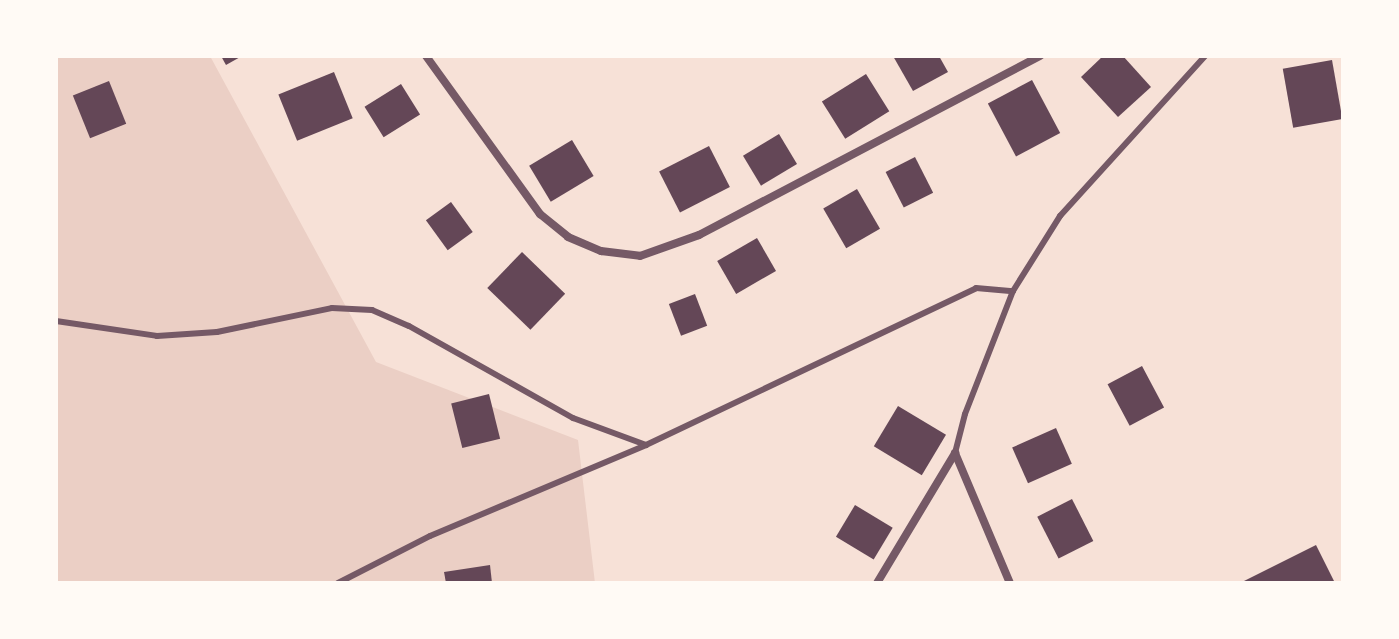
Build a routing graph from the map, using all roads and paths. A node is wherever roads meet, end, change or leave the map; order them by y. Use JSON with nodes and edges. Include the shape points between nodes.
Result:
{"nodes":[{"id":1,"x":426,"y":56,"type":"edge"},
{"id":2,"x":1040,"y":56,"type":"edge"},
{"id":3,"x":1205,"y":56,"type":"edge"},
{"id":4,"x":1013,"y":291,"type":"junction"},
{"id":5,"x":56,"y":321,"type":"edge"},
{"id":6,"x":646,"y":445,"type":"junction"},
{"id":7,"x":955,"y":453,"type":"junction"},
{"id":8,"x":338,"y":583,"type":"edge"},
{"id":9,"x":877,"y":583,"type":"edge"},
{"id":10,"x":1010,"y":583,"type":"edge"}],
"edges":[{"from":1,"to":2,"type":"street","via":[[540,214],[568,237],[601,251],[640,256],[699,235]]},
{"from":3,"to":4,"type":"lane","via":[[1060,216]]},
{"from":4,"to":6,"type":"lane","via":[[976,288]]},
{"from":4,"to":7,"type":"lane"},
{"from":5,"to":6,"type":"lane","via":[[157,336],[217,332],[332,308],[372,310],[573,418]]},
{"from":6,"to":8,"type":"lane","via":[[430,536]]},
{"from":7,"to":9,"type":"street"},
{"from":7,"to":10,"type":"street"}]}
